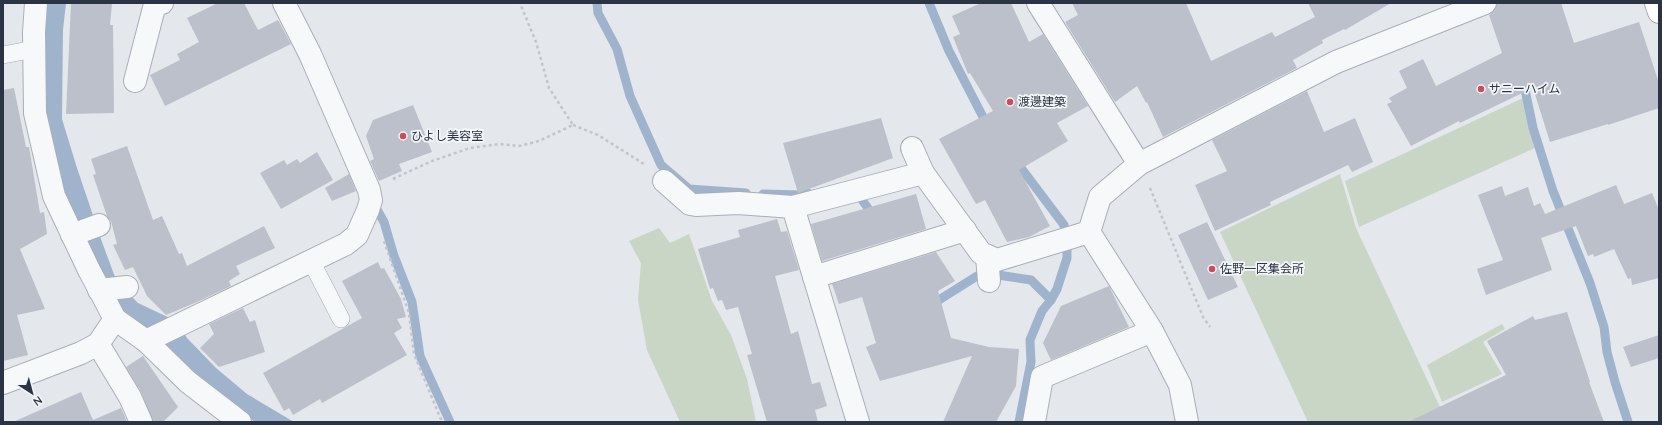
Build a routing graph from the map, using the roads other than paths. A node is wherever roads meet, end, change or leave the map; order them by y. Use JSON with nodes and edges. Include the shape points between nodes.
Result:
{"nodes":[{"id":1,"x":36,"y":3,"type":"edge"},
{"id":2,"x":162,"y":3,"type":"edge"},
{"id":3,"x":284,"y":3,"type":"edge"},
{"id":4,"x":1038,"y":3,"type":"edge"},
{"id":5,"x":1485,"y":3,"type":"edge"},
{"id":6,"x":1656,"y":3,"type":"edge"},
{"id":7,"x":1659,"y":12,"type":"edge"},
{"id":8,"x":34,"y":49,"type":"junction"},
{"id":9,"x":3,"y":55,"type":"edge"},
{"id":10,"x":135,"y":81,"type":"dead end"},
{"id":11,"x":912,"y":148,"type":"dead end"},
{"id":12,"x":1139,"y":164,"type":"junction"},
{"id":13,"x":924,"y":173,"type":"junction"},
{"id":14,"x":664,"y":181,"type":"road end"},
{"id":15,"x":793,"y":207,"type":"junction"},
{"id":16,"x":99,"y":225,"type":"dead end"},
{"id":17,"x":965,"y":230,"type":"junction"},
{"id":18,"x":1089,"y":232,"type":"junction"},
{"id":19,"x":72,"y":235,"type":"junction"},
{"id":20,"x":987,"y":256,"type":"junction"},
{"id":21,"x":311,"y":262,"type":"junction"},
{"id":22,"x":814,"y":277,"type":"junction"},
{"id":23,"x":989,"y":281,"type":"dead end"},
{"id":24,"x":127,"y":287,"type":"dead end"},
{"id":25,"x":99,"y":290,"type":"junction"},
{"id":26,"x":115,"y":319,"type":"junction"},
{"id":27,"x":341,"y":319,"type":"dead end"},
{"id":28,"x":1152,"y":331,"type":"junction"},
{"id":29,"x":146,"y":341,"type":"junction"},
{"id":30,"x":98,"y":344,"type":"junction"},
{"id":31,"x":3,"y":383,"type":"edge"},
{"id":32,"x":141,"y":422,"type":"edge"},
{"id":33,"x":240,"y":422,"type":"edge"},
{"id":34,"x":858,"y":422,"type":"edge"},
{"id":35,"x":1034,"y":422,"type":"edge"},
{"id":36,"x":1187,"y":422,"type":"edge"}],
"edges":[{"from":1,"to":8,"type":"street"},
{"from":2,"to":10,"type":"street","via":[[155,4]]},
{"from":3,"to":21,"type":"street","via":[[310,54],[369,200],[357,235],[346,244]]},
{"from":4,"to":12,"type":"street"},
{"from":5,"to":12,"type":"street","via":[[1336,62]]},
{"from":6,"to":7,"type":"main road"},
{"from":8,"to":9,"type":"lane"},
{"from":8,"to":19,"type":"street","via":[[35,113],[54,196]]},
{"from":11,"to":13,"type":"street"},
{"from":12,"to":18,"type":"street","via":[[1100,197]]},
{"from":13,"to":15,"type":"street"},
{"from":13,"to":17,"type":"street"},
{"from":14,"to":15,"type":"street","via":[[690,204],[738,203]]},
{"from":15,"to":22,"type":"street"},
{"from":16,"to":19,"type":"street"},
{"from":17,"to":20,"type":"street","via":[[981,253]]},
{"from":17,"to":22,"type":"street"},
{"from":18,"to":20,"type":"street","via":[[997,260]]},
{"from":18,"to":28,"type":"street"},
{"from":19,"to":25,"type":"street"},
{"from":20,"to":23,"type":"street"},
{"from":21,"to":27,"type":"lane"},
{"from":21,"to":29,"type":"street"},
{"from":22,"to":34,"type":"street"},
{"from":24,"to":25,"type":"street"},
{"from":25,"to":26,"type":"street"},
{"from":26,"to":29,"type":"street"},
{"from":26,"to":30,"type":"street"},
{"from":28,"to":35,"type":"street","via":[[1042,376]]},
{"from":28,"to":36,"type":"street","via":[[1180,385]]},
{"from":29,"to":33,"type":"street","via":[[188,382]]},
{"from":30,"to":31,"type":"street"},
{"from":30,"to":32,"type":"street","via":[[130,397]]}]}
